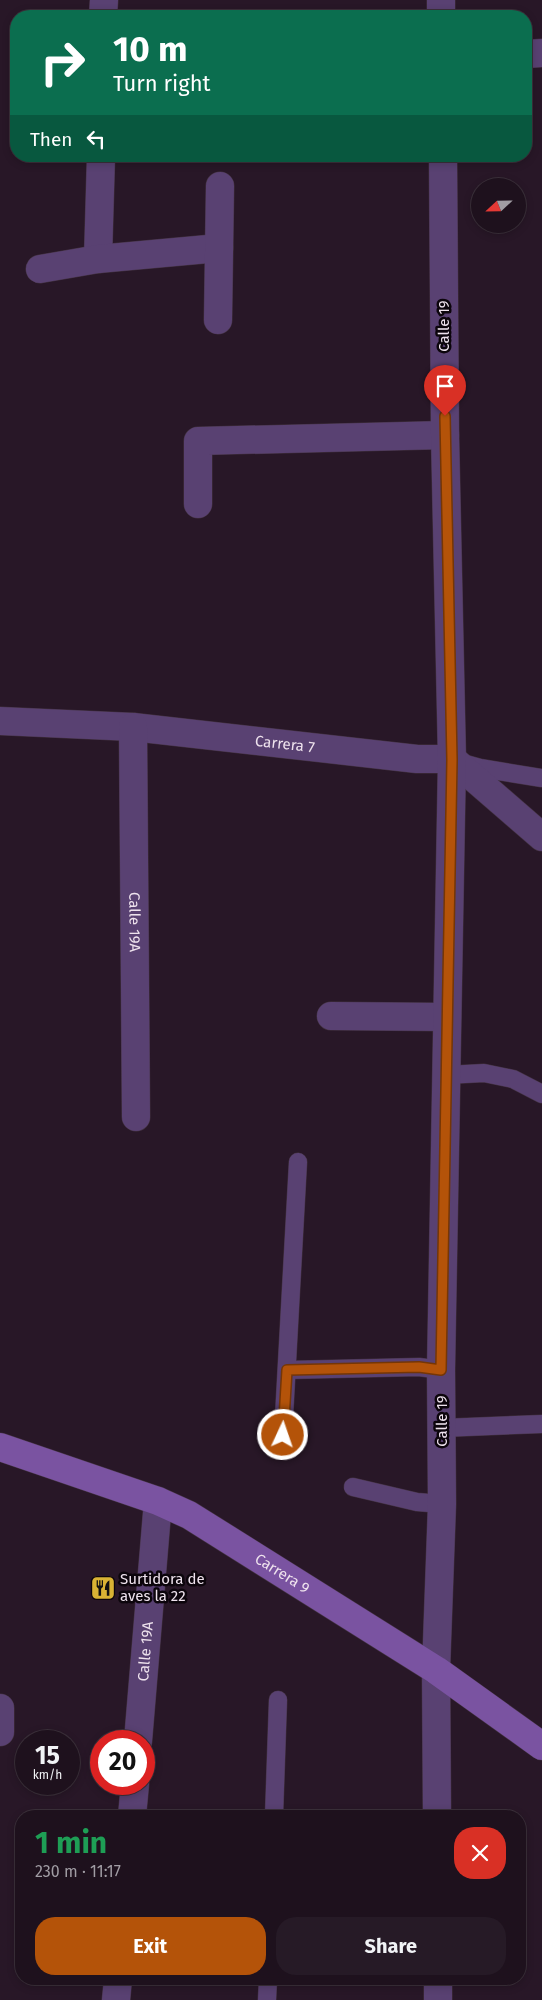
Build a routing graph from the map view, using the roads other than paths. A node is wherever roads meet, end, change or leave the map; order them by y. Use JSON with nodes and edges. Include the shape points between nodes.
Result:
{"nodes":[{"id":1,"x":101,"y":162,"type":"edge"},
{"id":2,"x":443,"y":162,"type":"edge"},
{"id":3,"x":220,"y":186,"type":"dead end"},
{"id":4,"x":219,"y":248,"type":"junction"},
{"id":5,"x":98,"y":259,"type":"junction"},
{"id":6,"x":40,"y":269,"type":"dead end"},
{"id":7,"x":218,"y":320,"type":"dead end"},
{"id":8,"x":445,"y":435,"type":"junction"},
{"id":9,"x":198,"y":504,"type":"dead end"},
{"id":10,"x":0,"y":721,"type":"edge"},
{"id":11,"x":133,"y":727,"type":"junction"},
{"id":12,"x":452,"y":760,"type":"junction"},
{"id":13,"x":542,"y":778,"type":"edge"},
{"id":14,"x":542,"y":837,"type":"edge"},
{"id":15,"x":331,"y":1016,"type":"dead end"},
{"id":16,"x":447,"y":1017,"type":"junction"},
{"id":17,"x":446,"y":1075,"type":"junction"},
{"id":18,"x":542,"y":1094,"type":"edge"},
{"id":19,"x":136,"y":1117,"type":"dead end"},
{"id":20,"x":298,"y":1162,"type":"dead end"},
{"id":21,"x":287,"y":1370,"type":"junction"},
{"id":22,"x":441,"y":1370,"type":"junction"},
{"id":23,"x":542,"y":1424,"type":"edge"},
{"id":24,"x":442,"y":1428,"type":"junction"},
{"id":25,"x":283,"y":1435,"type":"dead end"},
{"id":26,"x":0,"y":1448,"type":"edge"},
{"id":27,"x":353,"y":1487,"type":"dead end"},
{"id":28,"x":158,"y":1501,"type":"junction"},
{"id":29,"x":442,"y":1504,"type":"junction"},
{"id":30,"x":436,"y":1670,"type":"junction"},
{"id":31,"x":278,"y":1700,"type":"dead end"},
{"id":32,"x":139,"y":1730,"type":"edge"},
{"id":33,"x":542,"y":1746,"type":"edge"},
{"id":34,"x":134,"y":1795,"type":"edge"},
{"id":35,"x":133,"y":1810,"type":"edge"},
{"id":36,"x":274,"y":1810,"type":"edge"},
{"id":37,"x":437,"y":1810,"type":"edge"},
{"id":38,"x":117,"y":1985,"type":"edge"},
{"id":39,"x":268,"y":1985,"type":"edge"},
{"id":40,"x":438,"y":1985,"type":"edge"},
{"id":41,"x":116,"y":2000,"type":"edge"},
{"id":42,"x":267,"y":2000,"type":"edge"},
{"id":43,"x":438,"y":2000,"type":"edge"}],
"edges":[{"from":1,"to":5,"type":"street"},
{"from":2,"to":8,"type":"street","name":"Calle 19"},
{"from":3,"to":4,"type":"street"},
{"from":4,"to":5,"type":"street"},
{"from":4,"to":7,"type":"street"},
{"from":5,"to":6,"type":"street"},
{"from":8,"to":9,"type":"street","via":[[198,441]]},
{"from":8,"to":12,"type":"street","name":"Calle 19"},
{"from":10,"to":11,"type":"street","name":"Carrera 7"},
{"from":11,"to":12,"type":"street","name":"Carrera 7","via":[[417,759]]},
{"from":11,"to":19,"type":"street","name":"Calle 19A"},
{"from":12,"to":13,"type":"lane"},
{"from":12,"to":14,"type":"street"},
{"from":12,"to":16,"type":"street","name":"Calle 19"},
{"from":15,"to":16,"type":"street"},
{"from":16,"to":17,"type":"street","name":"Calle 19"},
{"from":17,"to":18,"type":"lane","via":[[484,1073],[513,1080]]},
{"from":17,"to":22,"type":"street","name":"Calle 19"},
{"from":20,"to":21,"type":"lane"},
{"from":21,"to":22,"type":"lane","via":[[419,1367]]},
{"from":21,"to":25,"type":"lane"},
{"from":22,"to":24,"type":"street","name":"Calle 19"},
{"from":23,"to":24,"type":"lane"},
{"from":24,"to":29,"type":"street","name":"Calle 19"},
{"from":26,"to":28,"type":"main road","name":"Carrera 9"},
{"from":27,"to":29,"type":"lane","via":[[417,1502]]},
{"from":28,"to":30,"type":"main road","name":"Carrera 9","via":[[189,1515]]},
{"from":28,"to":32,"type":"street","name":"Calle 19A"},
{"from":29,"to":30,"type":"street","name":"Calle 19"},
{"from":30,"to":33,"type":"main road","name":"Carrera 9"},
{"from":30,"to":37,"type":"street","name":"Calle 19"},
{"from":31,"to":36,"type":"lane"},
{"from":34,"to":35,"type":"street"},
{"from":38,"to":41,"type":"street"},
{"from":39,"to":42,"type":"lane"},
{"from":40,"to":43,"type":"street"}]}
